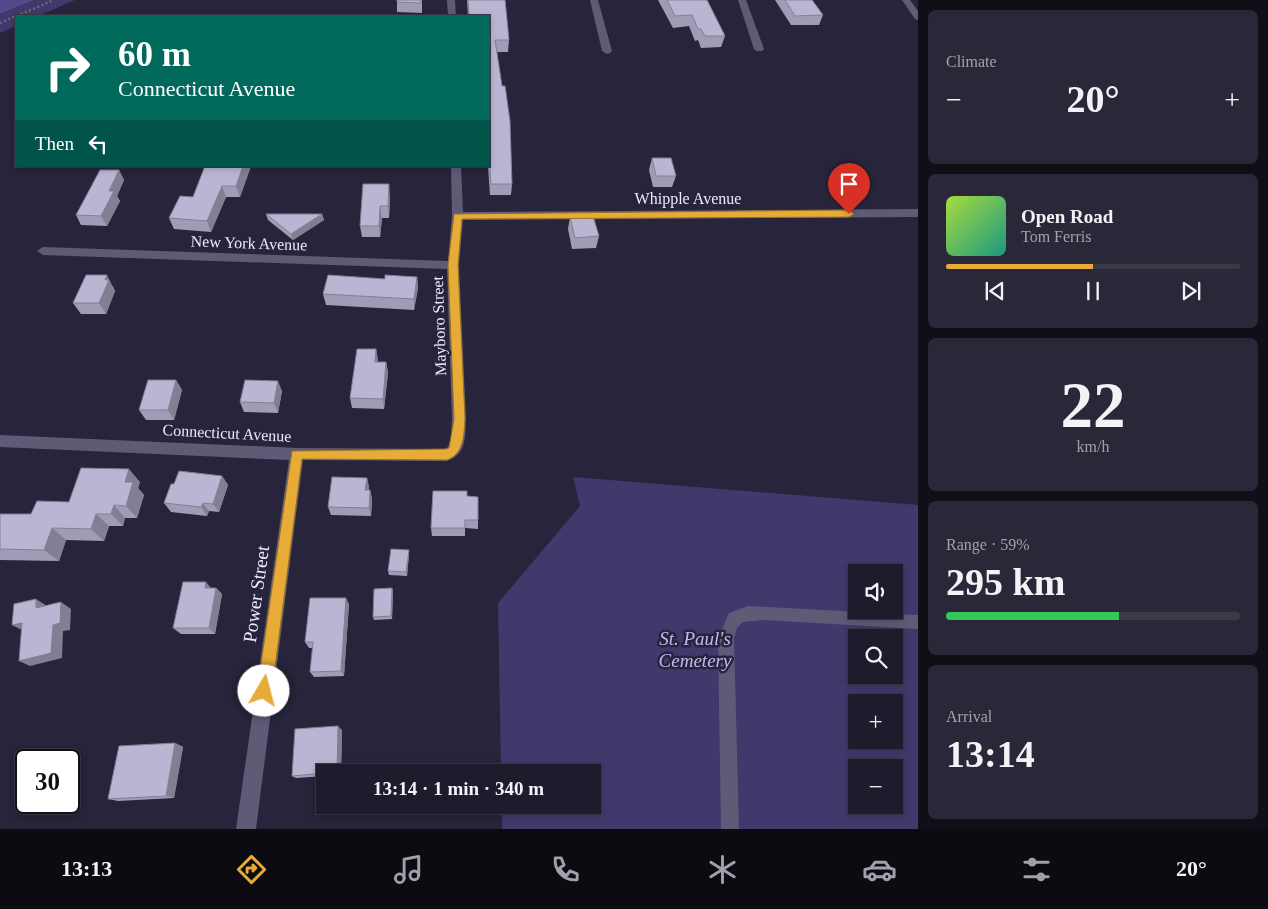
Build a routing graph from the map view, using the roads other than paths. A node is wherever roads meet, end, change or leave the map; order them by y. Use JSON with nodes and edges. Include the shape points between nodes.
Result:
{"nodes":[{"id":1,"x":451,"y":0,"type":"edge"},
{"id":2,"x":594,"y":0,"type":"edge"},
{"id":3,"x":742,"y":0,"type":"edge"},
{"id":4,"x":906,"y":0,"type":"edge"},
{"id":5,"x":452,"y":15,"type":"edge"},
{"id":6,"x":918,"y":17,"type":"edge"},
{"id":7,"x":760,"y":49,"type":"dead end"},
{"id":8,"x":607,"y":51,"type":"dead end"},
{"id":9,"x":456,"y":167,"type":"edge"},
{"id":10,"x":918,"y":213,"type":"edge"},
{"id":11,"x":458,"y":216,"type":"junction"},
{"id":12,"x":43,"y":252,"type":"dead end"},
{"id":13,"x":453,"y":265,"type":"junction"},
{"id":14,"x":0,"y":441,"type":"edge"},
{"id":15,"x":452,"y":452,"type":"joint"},
{"id":16,"x":297,"y":454,"type":"junction"},
{"id":17,"x":918,"y":622,"type":"edge"},
{"id":18,"x":246,"y":829,"type":"edge"},
{"id":19,"x":730,"y":829,"type":"edge"}],
"edges":[{"from":1,"to":5,"type":"street"},
{"from":2,"to":8,"type":"street"},
{"from":3,"to":7,"type":"street"},
{"from":4,"to":6,"type":"street"},
{"from":9,"to":11,"type":"street","name":"Mayboro Street"},
{"from":10,"to":11,"type":"street","name":"Whipple Avenue"},
{"from":11,"to":13,"type":"street","name":"Mayboro Street"},
{"from":12,"to":13,"type":"street","name":"New York Avenue"},
{"from":13,"to":15,"type":"street","name":"Mayboro Street","via":[[460,419],[458,438]]},
{"from":14,"to":16,"type":"street","name":"Connecticut Avenue"},
{"from":15,"to":16,"type":"street","name":"Connecticut Avenue","via":[[447,455]]},
{"from":16,"to":18,"type":"street","name":"Power Street"},
{"from":17,"to":19,"type":"lane","via":[[764,613],[740,614],[731,620],[726,638]]}]}
